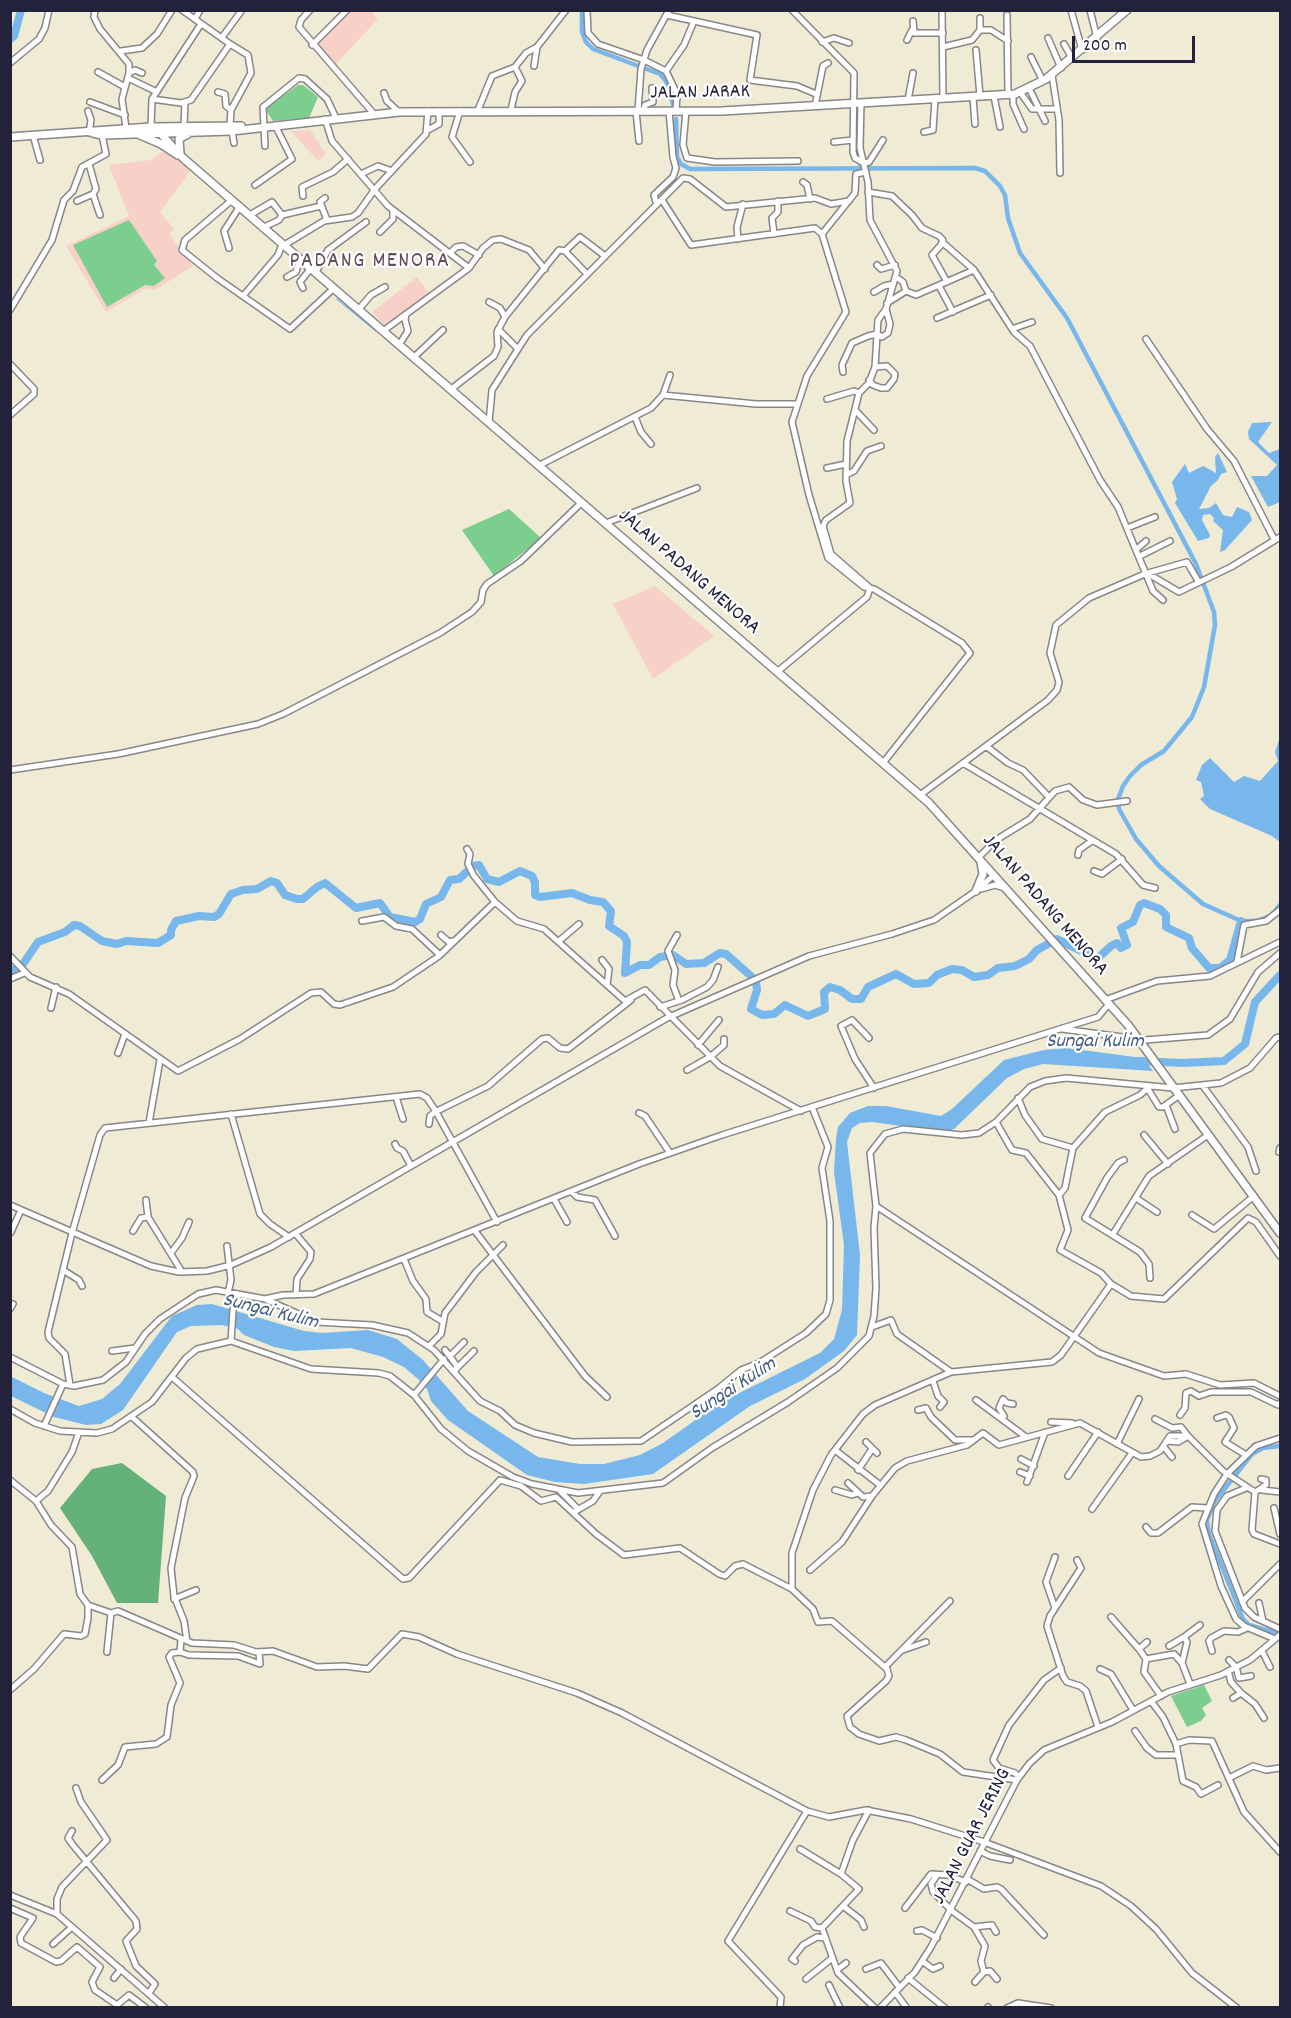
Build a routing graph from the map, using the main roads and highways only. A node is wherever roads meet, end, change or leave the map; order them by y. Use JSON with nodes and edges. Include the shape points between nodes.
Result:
{"nodes":[{"id":1,"x":1128,"y":10,"type":"edge"},
{"id":2,"x":231,"y":128,"type":"junction"},
{"id":3,"x":137,"y":131,"type":"junction"},
{"id":4,"x":157,"y":131,"type":"junction"},
{"id":5,"x":193,"y":132,"type":"junction"},
{"id":6,"x":91,"y":133,"type":"junction"},
{"id":7,"x":10,"y":136,"type":"edge"},
{"id":8,"x":180,"y":155,"type":"junction"},
{"id":9,"x":979,"y":858,"type":"junction"},
{"id":10,"x":976,"y":891,"type":"road end"},
{"id":11,"x":1281,"y":1233,"type":"edge"}],
"edges":[{"from":1,"to":2,"type":"main road","name":"JALAN JARAK","via":[[1052,75],[1014,94],[857,107],[399,112]]},
{"from":2,"to":4,"type":"main road","name":"JALAN JARAK","via":[[183,126]]},
{"from":2,"to":5,"type":"main road","name":"JALAN JARAK"},
{"from":3,"to":4,"type":"main road"},
{"from":3,"to":6,"type":"main road"},
{"from":3,"to":6,"type":"main road","via":[[126,128]]},
{"from":3,"to":8,"type":"main road"},
{"from":4,"to":5,"type":"main road","name":"JALAN JARAK"},
{"from":4,"to":8,"type":"main road","name":"JALAN PADANG MENORA"},
{"from":5,"to":8,"type":"main road","via":[[179,139]]},
{"from":6,"to":7,"type":"main road"},
{"from":8,"to":9,"type":"main road","name":"JALAN PADANG MENORA","via":[[920,795]]},
{"from":9,"to":10,"type":"main road","via":[[983,874]]},
{"from":9,"to":11,"type":"main road","name":"JALAN PADANG MENORA","via":[[1139,1041]]}]}
